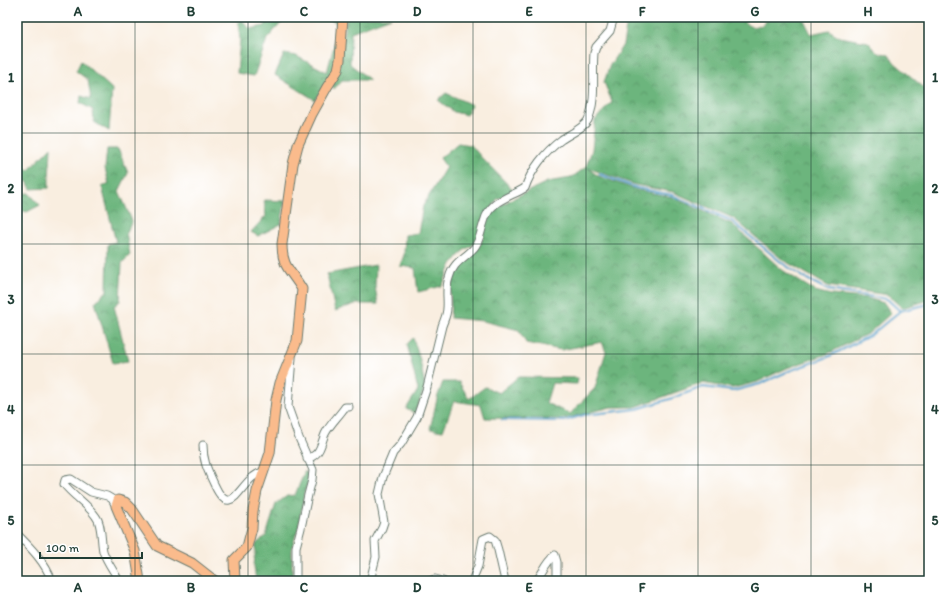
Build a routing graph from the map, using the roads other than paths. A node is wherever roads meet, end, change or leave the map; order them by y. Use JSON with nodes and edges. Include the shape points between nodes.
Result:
{"nodes":[{"id":1,"x":343,"y":17,"type":"edge"},
{"id":2,"x":614,"y":17,"type":"edge"},
{"id":3,"x":292,"y":354,"type":"junction"},
{"id":4,"x":349,"y":407,"type":"dead end"},
{"id":5,"x":203,"y":445,"type":"dead end"},
{"id":6,"x":307,"y":459,"type":"junction"},
{"id":7,"x":264,"y":472,"type":"junction"},
{"id":8,"x":116,"y":506,"type":"junction"},
{"id":9,"x":17,"y":534,"type":"edge"},
{"id":10,"x":52,"y":581,"type":"edge"},
{"id":11,"x":119,"y":581,"type":"edge"},
{"id":12,"x":140,"y":581,"type":"edge"},
{"id":13,"x":215,"y":581,"type":"edge"},
{"id":14,"x":235,"y":581,"type":"edge"},
{"id":15,"x":296,"y":581,"type":"edge"},
{"id":16,"x":370,"y":581,"type":"edge"},
{"id":17,"x":430,"y":581,"type":"edge"},
{"id":18,"x":443,"y":581,"type":"edge"},
{"id":19,"x":472,"y":581,"type":"edge"},
{"id":20,"x":505,"y":581,"type":"edge"},
{"id":21,"x":536,"y":581,"type":"edge"},
{"id":22,"x":557,"y":581,"type":"edge"}],
"edges":[{"from":1,"to":3,"type":"main road","via":[[338,70],[312,114],[298,145],[293,164],[282,244],[284,263],[302,289],[297,341]]},
{"from":2,"to":16,"type":"street","via":[[610,31],[594,53],[593,100],[587,121],[555,145],[539,162],[525,188],[499,200],[491,207],[474,248],[453,266],[448,278],[445,318],[423,402],[407,435],[393,453],[383,477],[379,494],[384,522],[375,541],[376,557]]},
{"from":3,"to":6,"type":"street","via":[[288,408]]},
{"from":3,"to":7,"type":"main road","via":[[280,383],[270,453]]},
{"from":4,"to":6,"type":"street","via":[[345,407],[325,434],[315,456]]},
{"from":5,"to":7,"type":"street","via":[[203,458],[215,487],[225,500],[236,497],[253,476]]},
{"from":6,"to":15,"type":"street","via":[[313,470],[296,548]]},
{"from":7,"to":14,"type":"main road","via":[[257,491],[247,547],[234,560]]},
{"from":8,"to":11,"type":"street","via":[[107,496],[91,492],[71,479],[65,480],[64,484],[69,491],[97,519],[104,551]]},
{"from":8,"to":12,"type":"main road","via":[[135,551]]},
{"from":8,"to":13,"type":"main road","via":[[118,500],[125,502],[157,546],[192,563]]},
{"from":9,"to":10,"type":"street","via":[[37,555]]},
{"from":17,"to":18,"type":"street"},
{"from":19,"to":20,"type":"street","via":[[478,566],[483,539],[490,536],[495,540]]},
{"from":21,"to":22,"type":"street","via":[[554,555],[557,562]]}]}
